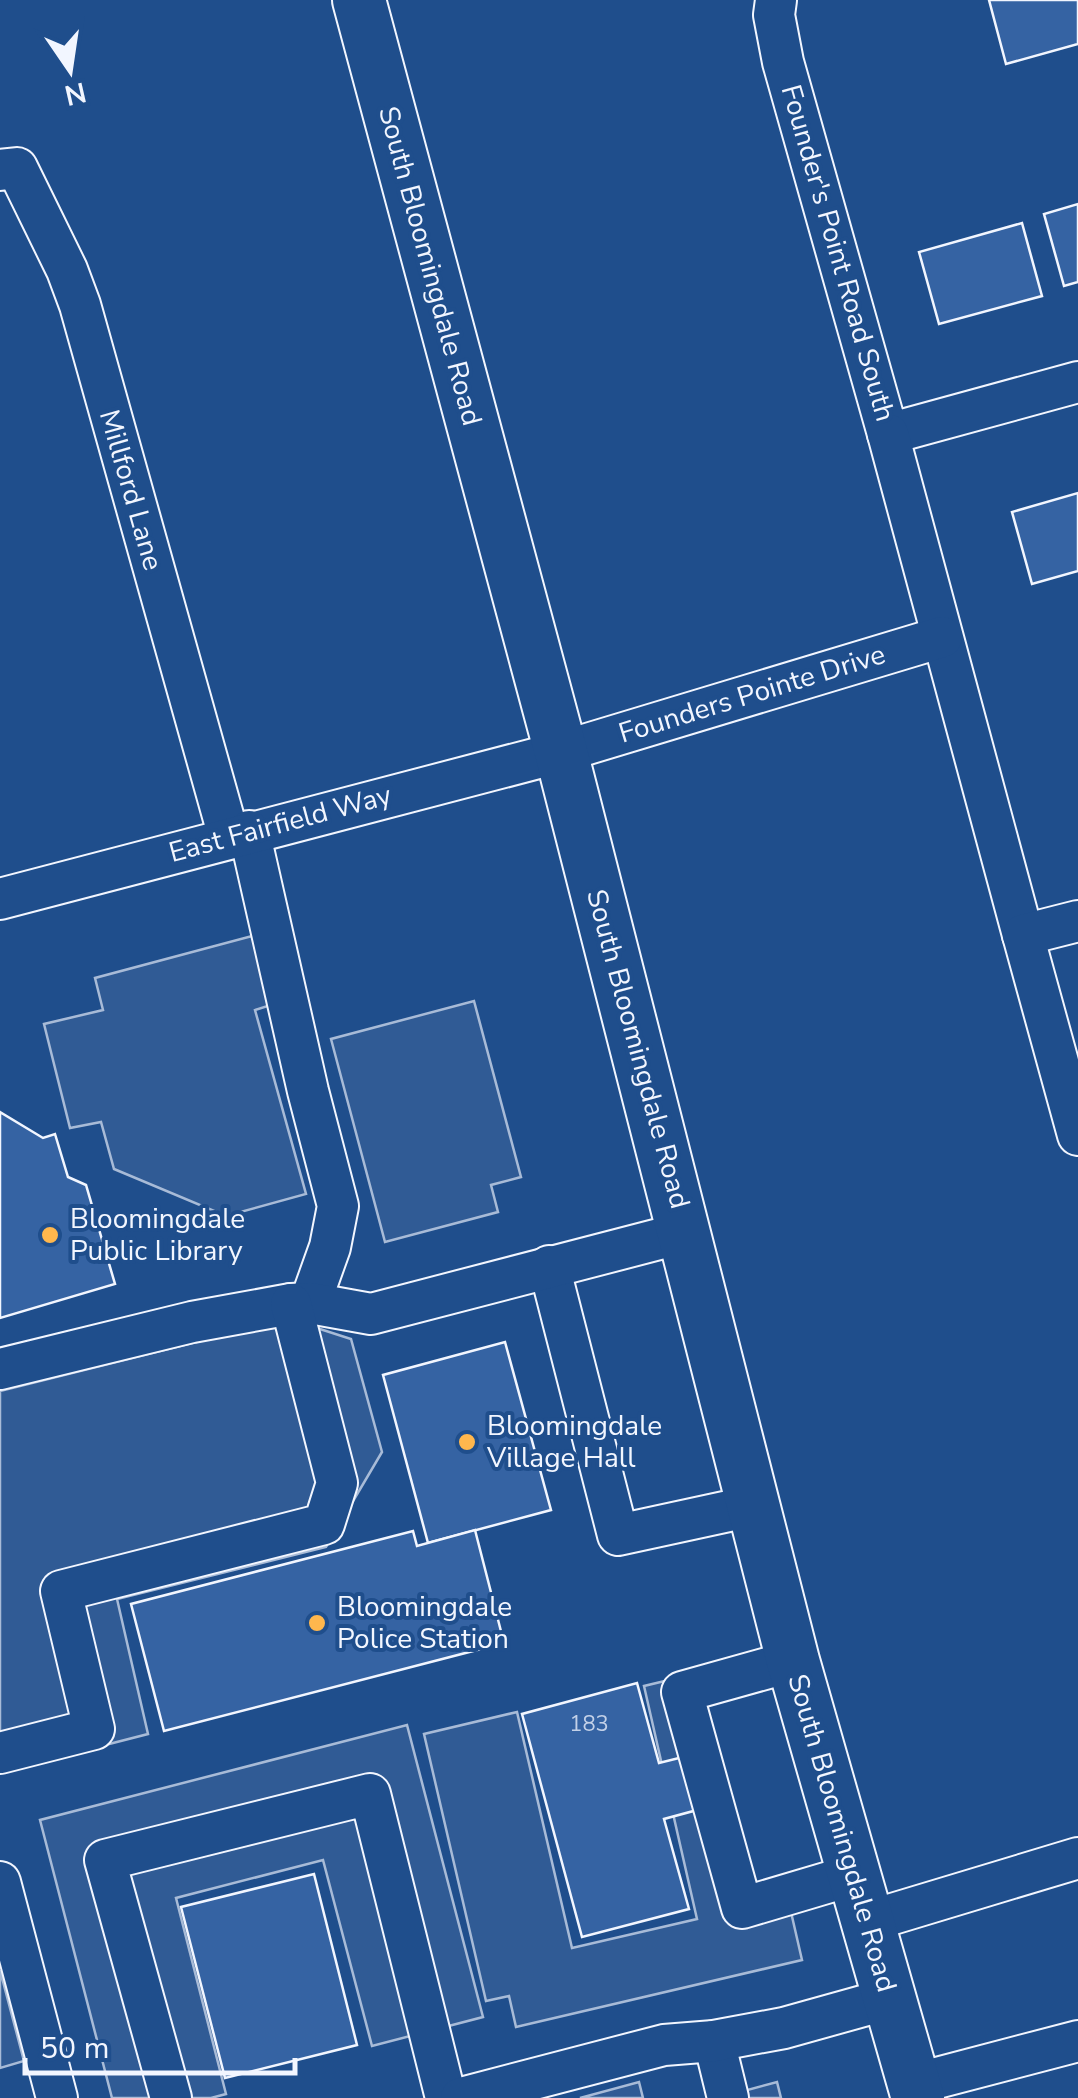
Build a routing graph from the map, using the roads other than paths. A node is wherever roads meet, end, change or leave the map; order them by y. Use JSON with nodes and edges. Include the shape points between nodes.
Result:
{"nodes":[{"id":1,"x":359,"y":0,"type":"edge"},
{"id":2,"x":776,"y":0,"type":"edge"},
{"id":3,"x":16,"y":159,"type":"edge"},
{"id":4,"x":1078,"y":382,"type":"edge"},
{"id":5,"x":888,"y":434,"type":"junction"},
{"id":6,"x":942,"y":636,"type":"junction"},
{"id":7,"x":561,"y":752,"type":"junction"},
{"id":8,"x":239,"y":834,"type":"junction"},
{"id":9,"x":0,"y":899,"type":"edge"},
{"id":10,"x":1078,"y":921,"type":"edge"},
{"id":11,"x":1023,"y":935,"type":"junction"},
{"id":12,"x":1078,"y":1136,"type":"edge"},
{"id":13,"x":686,"y":1232,"type":"junction"},
{"id":14,"x":550,"y":1266,"type":"junction"},
{"id":15,"x":300,"y":1303,"type":"junction"},
{"id":16,"x":0,"y":1369,"type":"edge"},
{"id":17,"x":752,"y":1506,"type":"junction"},
{"id":18,"x":793,"y":1661,"type":"junction"},
{"id":19,"x":0,"y":1753,"type":"edge"},
{"id":20,"x":1078,"y":1858,"type":"edge"},
{"id":21,"x":860,"y":1898,"type":"junction"},
{"id":22,"x":3,"y":1907,"type":"edge"},
{"id":23,"x":888,"y":1999,"type":"junction"},
{"id":24,"x":18,"y":2021,"type":"edge"},
{"id":25,"x":1078,"y":2041,"type":"edge"},
{"id":26,"x":714,"y":2042,"type":"junction"},
{"id":27,"x":916,"y":2091,"type":"edge"},
{"id":28,"x":56,"y":2098,"type":"edge"},
{"id":29,"x":171,"y":2098,"type":"edge"},
{"id":30,"x":446,"y":2098,"type":"edge"},
{"id":31,"x":462,"y":2098,"type":"edge"},
{"id":32,"x":728,"y":2098,"type":"edge"}],
"edges":[{"from":1,"to":7,"type":"main road","name":"South Bloomingdale Road"},
{"from":2,"to":5,"type":"street","name":"Founder's Point Road South","via":[[782,62]]},
{"from":3,"to":8,"type":"street","name":"Millford Lane","via":[[80,305]]},
{"from":4,"to":5,"type":"street","name":"Founder's Point Road South"},
{"from":5,"to":6,"type":"street"},
{"from":6,"to":7,"type":"street","name":"Founders Pointe Drive"},
{"from":6,"to":11,"type":"street"},
{"from":7,"to":8,"type":"street","name":"East Fairfield Way"},
{"from":7,"to":13,"type":"main road","name":"South Bloomingdale Road"},
{"from":8,"to":9,"type":"street","name":"East Fairfield Way"},
{"from":8,"to":15,"type":"street","name":"Millford Lane","via":[[338,1206],[330,1247]]},
{"from":10,"to":11,"type":"street"},
{"from":11,"to":12,"type":"street"},
{"from":13,"to":14,"type":"street"},
{"from":13,"to":17,"type":"main road","name":"South Bloomingdale Road"},
{"from":14,"to":15,"type":"street","via":[[371,1314]]},
{"from":14,"to":17,"type":"street","via":[[618,1535]]},
{"from":15,"to":16,"type":"street"},
{"from":15,"to":19,"type":"street","via":[[337,1483],[324,1524],[62,1591],[94,1730]]},
{"from":17,"to":18,"type":"main road","name":"South Bloomingdale Road"},
{"from":18,"to":21,"type":"main road","name":"South Bloomingdale Road"},
{"from":18,"to":21,"type":"street","via":[[682,1692],[742,1908]]},
{"from":20,"to":21,"type":"street"},
{"from":21,"to":23,"type":"main road","name":"South Bloomingdale Road"},
{"from":22,"to":24,"type":"street"},
{"from":23,"to":26,"type":"street"},
{"from":23,"to":27,"type":"main road","name":"South Bloomingdale Road"},
{"from":24,"to":28,"type":"street"},
{"from":25,"to":27,"type":"street"},
{"from":26,"to":31,"type":"street","via":[[664,2046]]},
{"from":26,"to":32,"type":"street"},
{"from":29,"to":30,"type":"street","via":[[105,1860],[370,1794]]}]}
